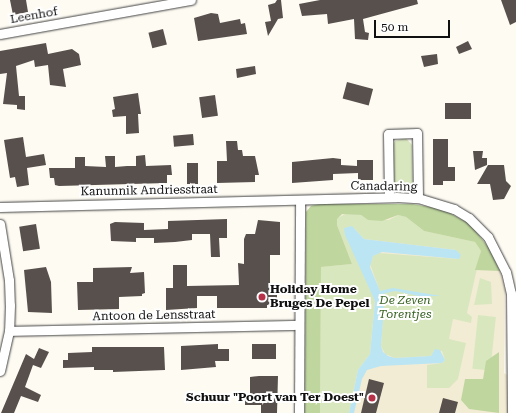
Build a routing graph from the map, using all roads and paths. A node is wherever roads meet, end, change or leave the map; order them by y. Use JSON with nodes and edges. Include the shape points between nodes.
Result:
{"nodes":[{"id":1,"x":191,"y":0,"type":"edge"},
{"id":2,"x":0,"y":34,"type":"edge"},
{"id":3,"x":389,"y":197,"type":"junction"},
{"id":4,"x":418,"y":198,"type":"junction"},
{"id":5,"x":300,"y":200,"type":"junction"},
{"id":6,"x":0,"y":207,"type":"edge"},
{"id":7,"x":0,"y":224,"type":"edge"},
{"id":8,"x":299,"y":325,"type":"junction"},
{"id":9,"x":9,"y":331,"type":"junction"},
{"id":10,"x":0,"y":371,"type":"edge"},
{"id":11,"x":514,"y":402,"type":"edge"},
{"id":12,"x":299,"y":413,"type":"edge"},
{"id":13,"x":512,"y":413,"type":"edge"}],
"edges":[{"from":1,"to":2,"type":"street","name":"Leenhof"},
{"from":3,"to":4,"type":"street","name":"Canadaring"},
{"from":3,"to":4,"type":"street","via":[[388,134],[417,133]]},
{"from":3,"to":5,"type":"street","name":"Canadaring"},
{"from":4,"to":11,"type":"street","name":"Canadaring","via":[[454,209],[469,218],[488,237],[499,253],[511,293]]},
{"from":5,"to":6,"type":"street","name":"Kanunnik Andriesstraat"},
{"from":5,"to":8,"type":"street"},
{"from":7,"to":9,"type":"street","via":[[9,280]]},
{"from":8,"to":9,"type":"street","name":"Antoon de Lensstraat"},
{"from":8,"to":12,"type":"street"},
{"from":9,"to":10,"type":"street"},
{"from":11,"to":13,"type":"street","name":"Canadaring"}]}
